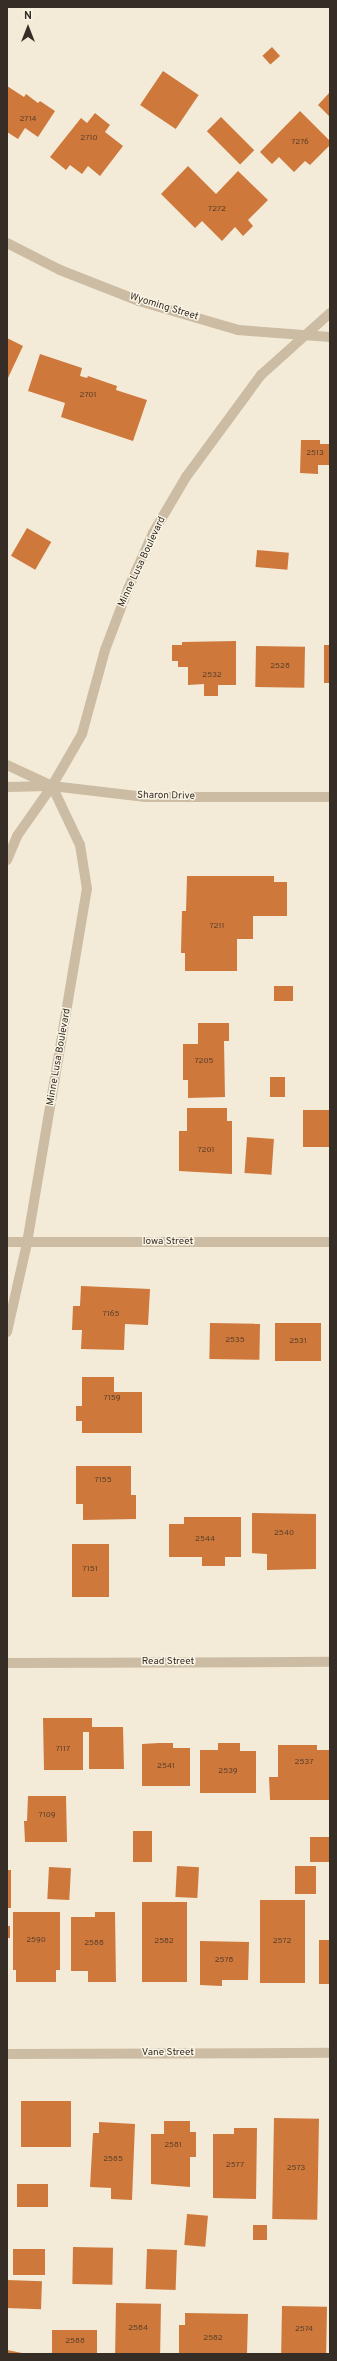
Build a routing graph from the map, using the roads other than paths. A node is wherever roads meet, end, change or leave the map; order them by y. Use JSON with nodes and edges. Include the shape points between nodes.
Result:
{"nodes":[{"id":1,"x":7,"y":243,"type":"edge"},
{"id":2,"x":330,"y":313,"type":"edge"},
{"id":3,"x":304,"y":335,"type":"junction"},
{"id":4,"x":330,"y":337,"type":"edge"},
{"id":5,"x":7,"y":765,"type":"edge"},
{"id":6,"x":52,"y":786,"type":"junction"},
{"id":7,"x":7,"y":787,"type":"edge"},
{"id":8,"x":330,"y":797,"type":"edge"},
{"id":9,"x":7,"y":860,"type":"edge"},
{"id":10,"x":7,"y":1242,"type":"edge"},
{"id":11,"x":330,"y":1242,"type":"edge"},
{"id":12,"x":27,"y":1243,"type":"junction"},
{"id":13,"x":7,"y":1332,"type":"edge"},
{"id":14,"x":330,"y":1662,"type":"edge"},
{"id":15,"x":7,"y":1663,"type":"edge"},
{"id":16,"x":330,"y":2053,"type":"edge"},
{"id":17,"x":7,"y":2054,"type":"edge"}],
"edges":[{"from":1,"to":3,"type":"street","name":"Wyoming Street","via":[[60,270],[139,301],[238,330]]},
{"from":2,"to":3,"type":"street","name":"Minne Lusa Boulevard"},
{"from":3,"to":4,"type":"street","name":"Wyoming Street"},
{"from":3,"to":6,"type":"street","name":"Minne Lusa Boulevard","via":[[261,375],[186,477],[153,533],[128,588],[105,650],[82,734]]},
{"from":5,"to":6,"type":"street","name":"Sharon Drive"},
{"from":6,"to":7,"type":"street"},
{"from":6,"to":8,"type":"street","name":"Sharon Drive","via":[[145,797]]},
{"from":6,"to":9,"type":"street","name":"Minne Lusa Boulevard","via":[[17,836]]},
{"from":6,"to":12,"type":"street","name":"Minne Lusa Boulevard","via":[[80,845],[87,889]]},
{"from":10,"to":12,"type":"street","name":"Iowa Street"},
{"from":11,"to":12,"type":"street","name":"Iowa Street"},
{"from":12,"to":13,"type":"street","name":"Minne Lusa Boulevard"},
{"from":14,"to":15,"type":"street","name":"Read Street"},
{"from":16,"to":17,"type":"street","name":"Vane Street"}]}
